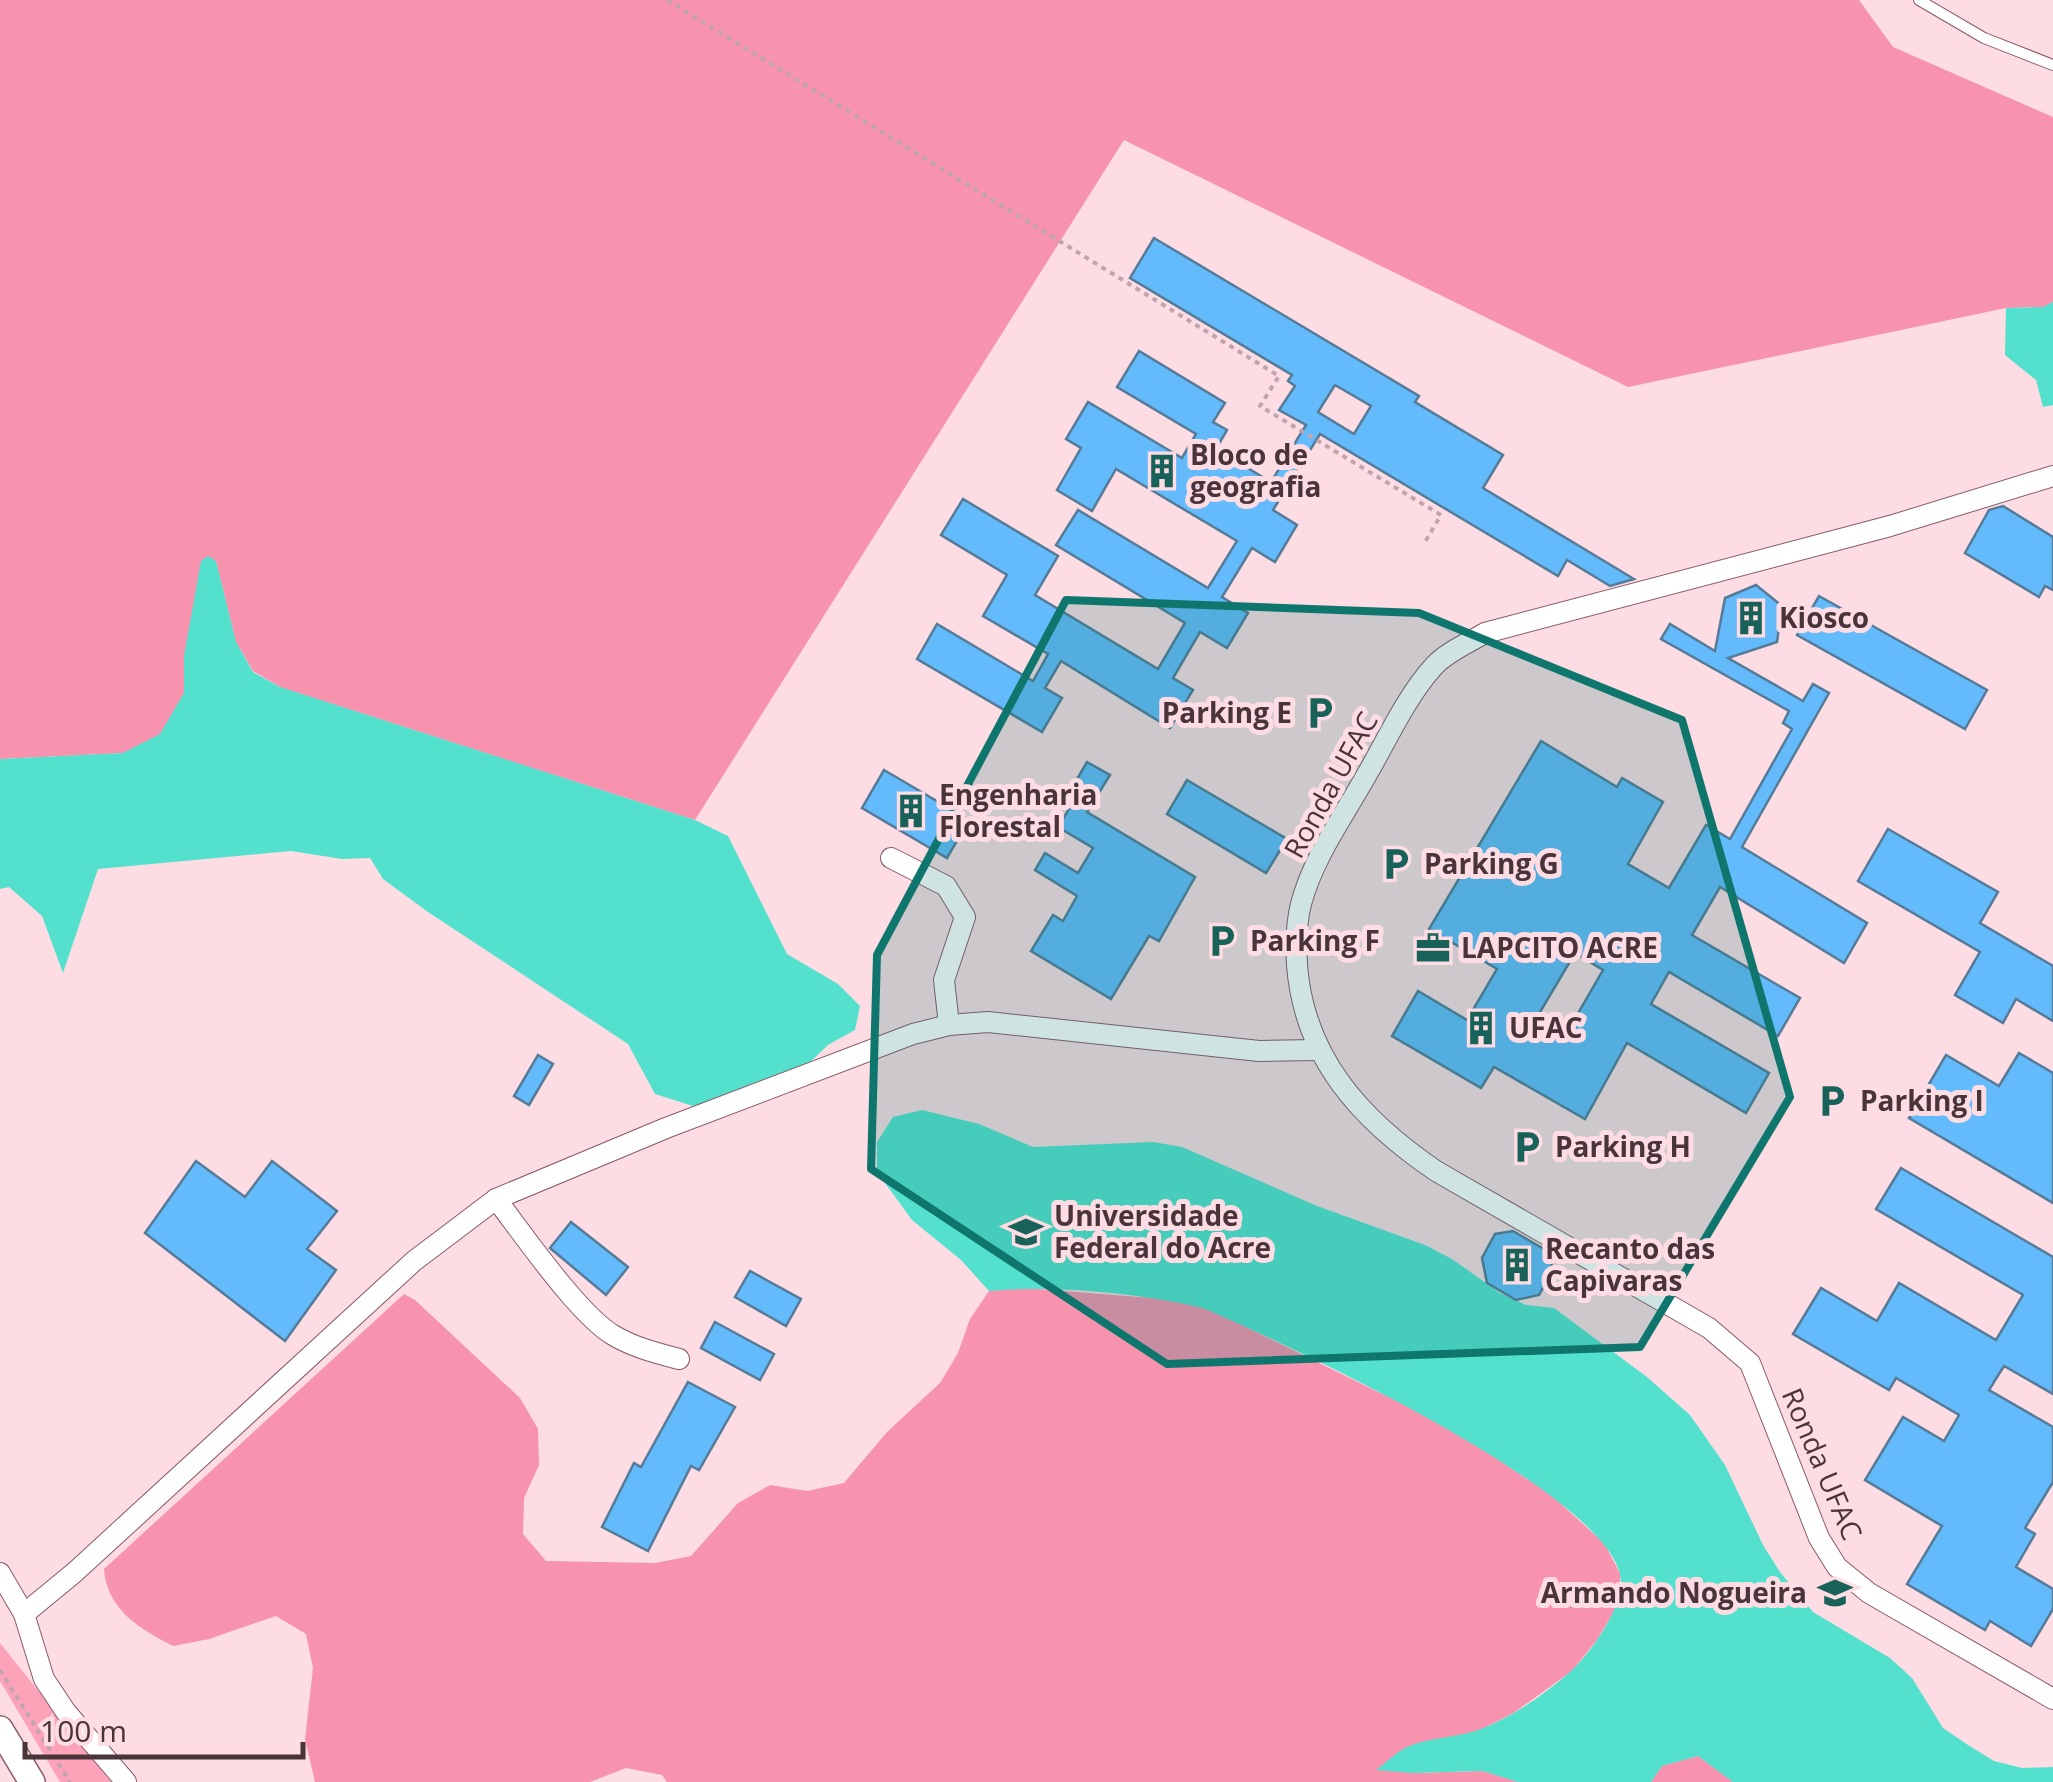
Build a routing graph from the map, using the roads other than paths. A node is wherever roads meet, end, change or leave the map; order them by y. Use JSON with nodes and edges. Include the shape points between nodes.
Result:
{"nodes":[{"id":1,"x":1918,"y":0,"type":"edge"},
{"id":2,"x":2053,"y":65,"type":"edge"},
{"id":3,"x":2053,"y":476,"type":"edge"},
{"id":4,"x":891,"y":858,"type":"dead end"},
{"id":5,"x":949,"y":1025,"type":"junction"},
{"id":6,"x":1317,"y":1050,"type":"junction"},
{"id":7,"x":496,"y":1199,"type":"junction"},
{"id":8,"x":678,"y":1360,"type":"dead end"},
{"id":9,"x":0,"y":1573,"type":"edge"},
{"id":10,"x":24,"y":1614,"type":"junction"},
{"id":11,"x":2053,"y":1699,"type":"edge"},
{"id":12,"x":0,"y":1729,"type":"edge"},
{"id":13,"x":32,"y":1782,"type":"edge"},
{"id":14,"x":126,"y":1782,"type":"edge"}],
"edges":[{"from":1,"to":2,"type":"lane","via":[[1984,38]]},
{"from":3,"to":6,"type":"street","name":"Ronda UFAC","via":[[1813,548],[1485,633],[1434,666],[1314,868],[1300,908],[1298,976]]},
{"from":4,"to":5,"type":"street","via":[[946,886],[965,917],[944,980]]},
{"from":5,"to":6,"type":"street","via":[[988,1022]]},
{"from":5,"to":7,"type":"street"},
{"from":6,"to":11,"type":"street","name":"Ronda UFAC","via":[[1396,1144],[1676,1306],[1750,1363],[1819,1538],[1838,1567],[1869,1594]]},
{"from":7,"to":8,"type":"street","via":[[609,1333]]},
{"from":7,"to":10,"type":"street","via":[[414,1260]]},
{"from":9,"to":10,"type":"street"},
{"from":10,"to":14,"type":"street","via":[[44,1679]]},
{"from":12,"to":13,"type":"street"}]}
